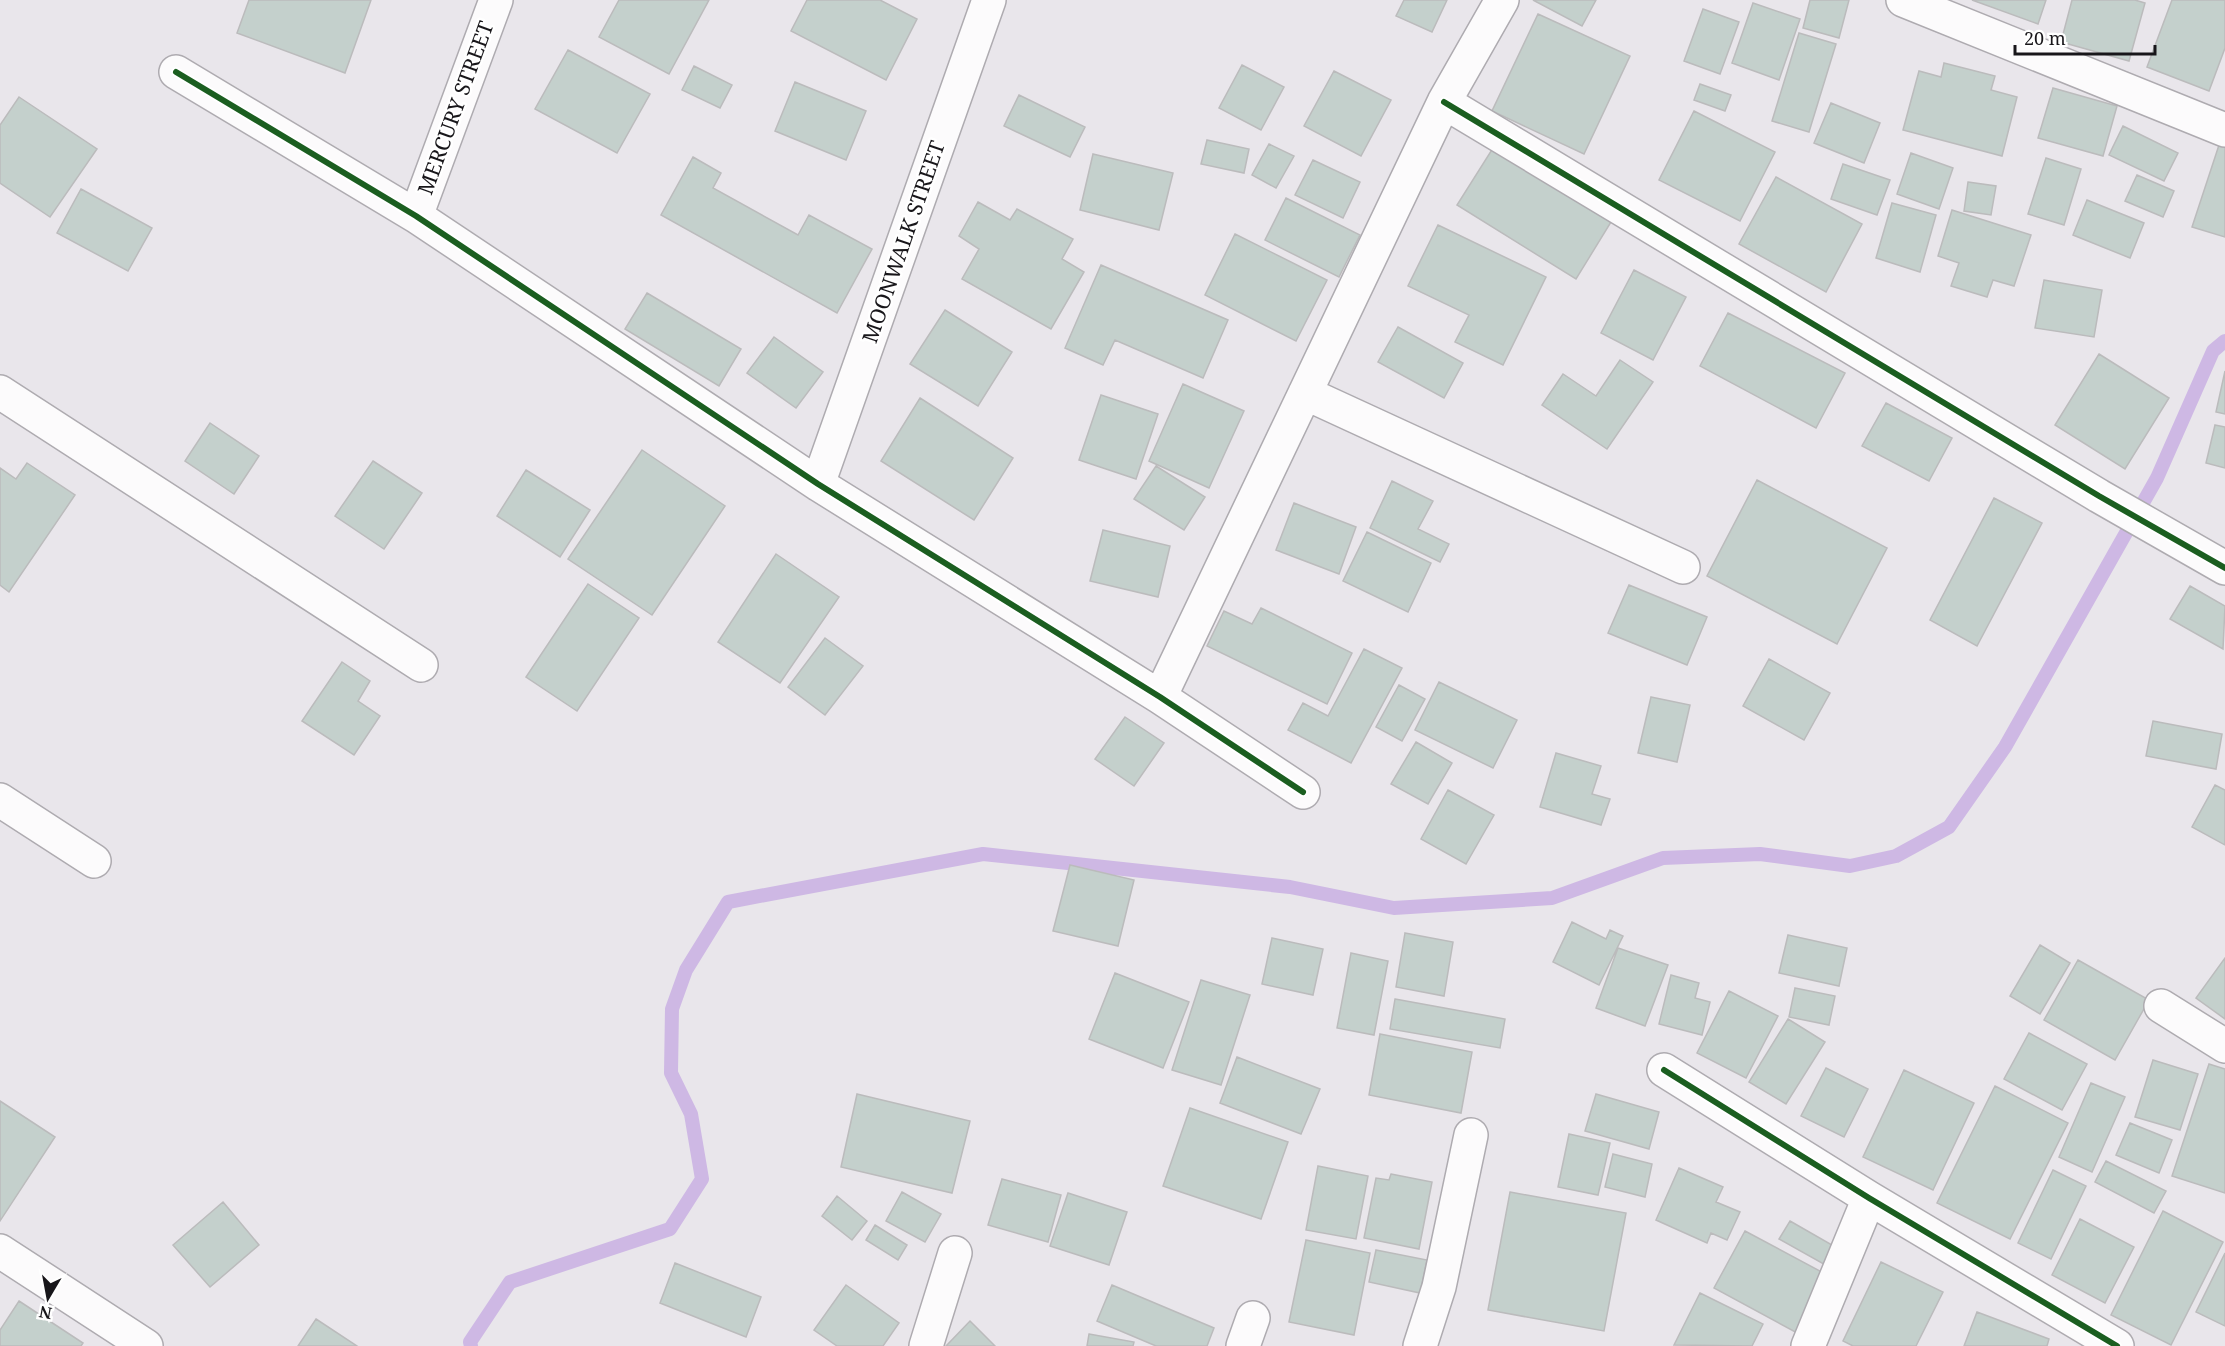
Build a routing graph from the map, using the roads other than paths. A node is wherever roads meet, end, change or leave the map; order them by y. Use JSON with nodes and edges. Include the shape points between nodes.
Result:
{"nodes":[{"id":1,"x":496,"y":0,"type":"edge"},
{"id":2,"x":989,"y":0,"type":"edge"},
{"id":3,"x":1502,"y":0,"type":"edge"},
{"id":4,"x":1903,"y":0,"type":"edge"},
{"id":5,"x":176,"y":72,"type":"dead end"},
{"id":6,"x":1444,"y":102,"type":"junction"},
{"id":7,"x":2225,"y":130,"type":"edge"},
{"id":8,"x":416,"y":216,"type":"junction"},
{"id":9,"x":0,"y":392,"type":"edge"},
{"id":10,"x":1305,"y":393,"type":"junction"},
{"id":11,"x":818,"y":484,"type":"junction"},
{"id":12,"x":1683,"y":567,"type":"dead end"},
{"id":13,"x":2225,"y":568,"type":"edge"},
{"id":14,"x":421,"y":665,"type":"dead end"},
{"id":15,"x":1160,"y":697,"type":"junction"},
{"id":16,"x":1303,"y":792,"type":"dead end"},
{"id":17,"x":0,"y":800,"type":"edge"},
{"id":18,"x":94,"y":861,"type":"dead end"},
{"id":19,"x":2161,"y":1006,"type":"dead end"},
{"id":20,"x":2225,"y":1046,"type":"edge"},
{"id":21,"x":1664,"y":1070,"type":"dead end"},
{"id":22,"x":1471,"y":1135,"type":"dead end"},
{"id":23,"x":1869,"y":1198,"type":"junction"},
{"id":24,"x":0,"y":1251,"type":"edge"},
{"id":25,"x":955,"y":1253,"type":"dead end"},
{"id":26,"x":2105,"y":1342,"type":"edge"},
{"id":27,"x":147,"y":1346,"type":"edge"},
{"id":28,"x":926,"y":1346,"type":"edge"},
{"id":29,"x":1419,"y":1346,"type":"edge"},
{"id":30,"x":1808,"y":1346,"type":"edge"}],
"edges":[{"from":1,"to":8,"type":"street","name":"MERCURY STREET"},
{"from":2,"to":11,"type":"street","name":"MOONWALK STREET"},
{"from":3,"to":6,"type":"street"},
{"from":4,"to":7,"type":"street"},
{"from":5,"to":8,"type":"street"},
{"from":6,"to":10,"type":"street"},
{"from":6,"to":13,"type":"street"},
{"from":8,"to":11,"type":"street"},
{"from":9,"to":14,"type":"street"},
{"from":10,"to":12,"type":"street"},
{"from":10,"to":15,"type":"street"},
{"from":11,"to":15,"type":"street"},
{"from":15,"to":16,"type":"street"},
{"from":17,"to":18,"type":"street"},
{"from":19,"to":20,"type":"street"},
{"from":21,"to":23,"type":"street"},
{"from":22,"to":29,"type":"street","via":[[1439,1287]]},
{"from":23,"to":26,"type":"street"},
{"from":23,"to":30,"type":"street"},
{"from":24,"to":27,"type":"street"},
{"from":25,"to":28,"type":"street"}]}
